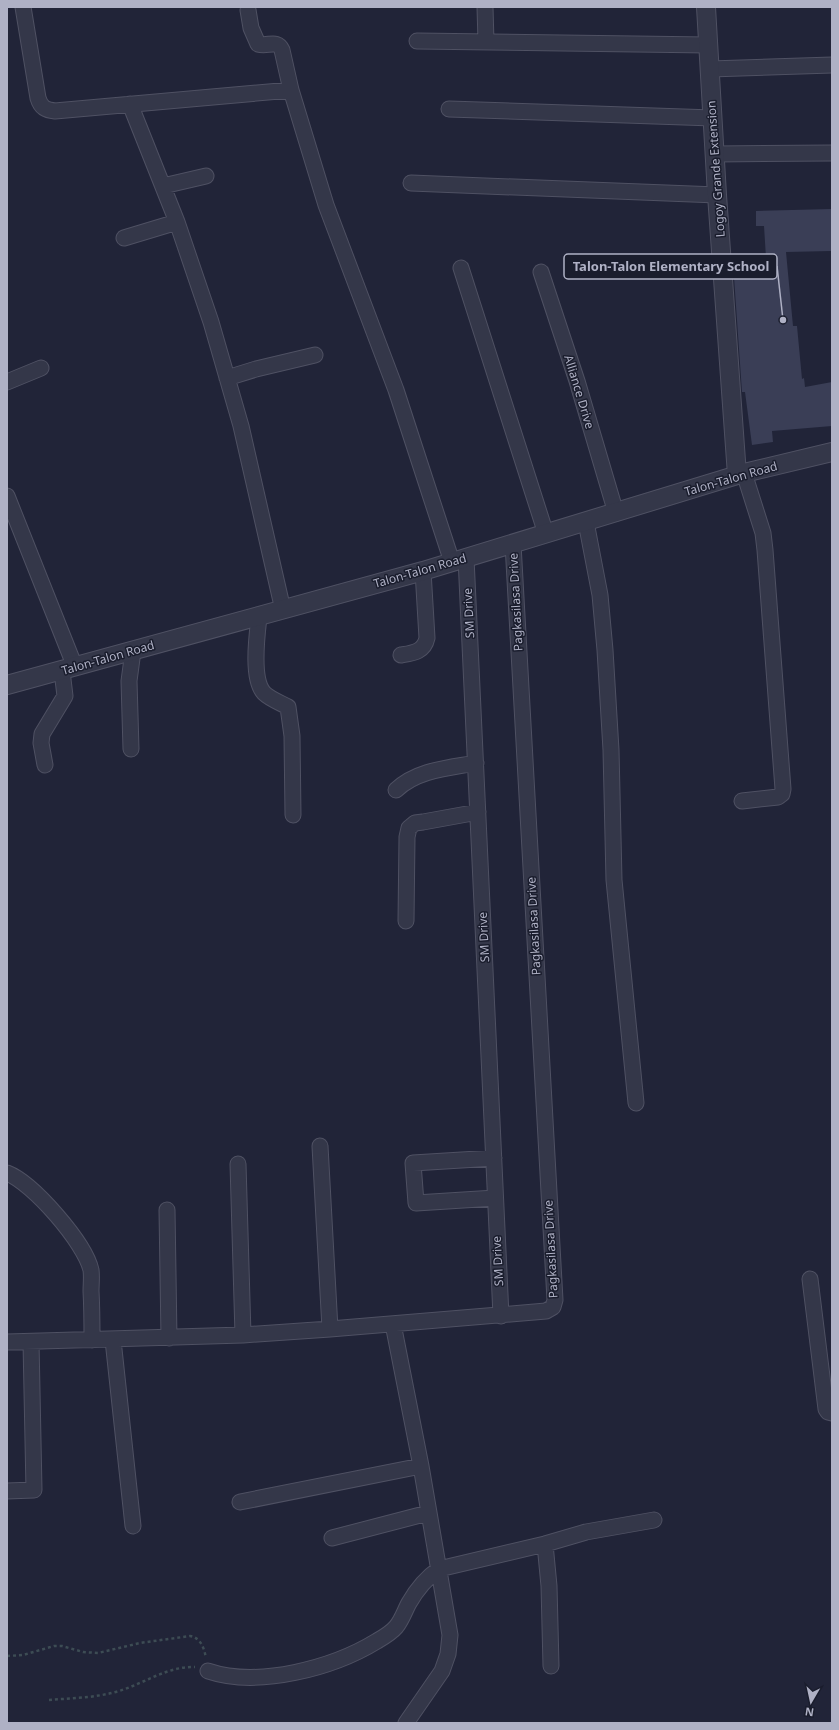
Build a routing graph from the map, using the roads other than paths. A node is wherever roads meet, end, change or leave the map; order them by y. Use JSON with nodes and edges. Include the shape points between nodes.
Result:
{"nodes":[{"id":1,"x":23,"y":7,"type":"edge"},
{"id":2,"x":485,"y":7,"type":"edge"},
{"id":3,"x":706,"y":7,"type":"edge"},
{"id":4,"x":248,"y":10,"type":"dead end"},
{"id":5,"x":417,"y":41,"type":"dead end"},
{"id":6,"x":486,"y":42,"type":"junction"},
{"id":7,"x":708,"y":45,"type":"junction"},
{"id":8,"x":832,"y":65,"type":"edge"},
{"id":9,"x":710,"y":69,"type":"junction"},
{"id":10,"x":292,"y":90,"type":"junction"},
{"id":11,"x":130,"y":104,"type":"junction"},
{"id":12,"x":449,"y":109,"type":"dead end"},
{"id":13,"x":712,"y":118,"type":"junction"},
{"id":14,"x":832,"y":153,"type":"edge"},
{"id":15,"x":715,"y":154,"type":"junction"},
{"id":16,"x":206,"y":176,"type":"dead end"},
{"id":17,"x":411,"y":183,"type":"dead end"},
{"id":18,"x":163,"y":186,"type":"junction"},
{"id":19,"x":717,"y":195,"type":"junction"},
{"id":20,"x":177,"y":222,"type":"junction"},
{"id":21,"x":124,"y":238,"type":"dead end"},
{"id":22,"x":461,"y":268,"type":"dead end"},
{"id":23,"x":541,"y":272,"type":"dead end"},
{"id":24,"x":314,"y":355,"type":"dead end"},
{"id":25,"x":40,"y":368,"type":"dead end"},
{"id":26,"x":227,"y":378,"type":"junction"},
{"id":27,"x":7,"y":382,"type":"edge"},
{"id":28,"x":832,"y":452,"type":"edge"},
{"id":29,"x":740,"y":474,"type":"junction"},
{"id":30,"x":7,"y":496,"type":"edge"},
{"id":31,"x":616,"y":513,"type":"junction"},
{"id":32,"x":586,"y":522,"type":"junction"},
{"id":33,"x":546,"y":534,"type":"junction"},
{"id":34,"x":513,"y":544,"type":"junction"},
{"id":35,"x":459,"y":560,"type":"junction"},
{"id":36,"x":423,"y":571,"type":"junction"},
{"id":37,"x":283,"y":610,"type":"junction"},
{"id":38,"x":259,"y":617,"type":"junction"},
{"id":39,"x":133,"y":651,"type":"junction"},
{"id":40,"x":401,"y":655,"type":"dead end"},
{"id":41,"x":68,"y":669,"type":"junction"},
{"id":42,"x":7,"y":686,"type":"edge"},
{"id":43,"x":131,"y":749,"type":"dead end"},
{"id":44,"x":476,"y":763,"type":"junction"},
{"id":45,"x":45,"y":765,"type":"dead end"},
{"id":46,"x":396,"y":790,"type":"dead end"},
{"id":47,"x":742,"y":801,"type":"dead end"},
{"id":48,"x":478,"y":812,"type":"junction"},
{"id":49,"x":293,"y":815,"type":"dead end"},
{"id":50,"x":406,"y":921,"type":"dead end"},
{"id":51,"x":636,"y":1103,"type":"dead end"},
{"id":52,"x":320,"y":1146,"type":"dead end"},
{"id":53,"x":494,"y":1158,"type":"junction"},
{"id":54,"x":238,"y":1164,"type":"dead end"},
{"id":55,"x":7,"y":1173,"type":"edge"},
{"id":56,"x":495,"y":1198,"type":"junction"},
{"id":57,"x":167,"y":1210,"type":"dead end"},
{"id":58,"x":810,"y":1279,"type":"dead end"},
{"id":59,"x":501,"y":1316,"type":"junction"},
{"id":60,"x":393,"y":1324,"type":"junction"},
{"id":61,"x":330,"y":1329,"type":"junction"},
{"id":62,"x":243,"y":1334,"type":"junction"},
{"id":63,"x":169,"y":1338,"type":"junction"},
{"id":64,"x":92,"y":1340,"type":"junction"},
{"id":65,"x":113,"y":1340,"type":"junction"},
{"id":66,"x":7,"y":1342,"type":"edge"},
{"id":67,"x":31,"y":1342,"type":"junction"},
{"id":68,"x":832,"y":1413,"type":"edge"},
{"id":69,"x":421,"y":1466,"type":"junction"},
{"id":70,"x":7,"y":1491,"type":"edge"},
{"id":71,"x":240,"y":1502,"type":"dead end"},
{"id":72,"x":428,"y":1513,"type":"junction"},
{"id":73,"x":654,"y":1520,"type":"dead end"},
{"id":74,"x":133,"y":1526,"type":"dead end"},
{"id":75,"x":332,"y":1538,"type":"dead end"},
{"id":76,"x":545,"y":1544,"type":"junction"},
{"id":77,"x":439,"y":1569,"type":"junction"},
{"id":78,"x":551,"y":1666,"type":"dead end"},
{"id":79,"x":208,"y":1671,"type":"road end"},
{"id":80,"x":406,"y":1723,"type":"edge"}],
"edges":[{"from":1,"to":11,"type":"street","via":[[38,98],[43,108],[55,111]]},
{"from":2,"to":6,"type":"street"},
{"from":3,"to":7,"type":"street","name":"Logoy Grande Extension"},
{"from":4,"to":10,"type":"street","name":"SM Drive","via":[[251,28],[258,44],[280,45]]},
{"from":5,"to":6,"type":"street"},
{"from":6,"to":7,"type":"street"},
{"from":7,"to":9,"type":"street","name":"Logoy Grande Extension"},
{"from":8,"to":9,"type":"street"},
{"from":9,"to":13,"type":"street","name":"Logoy Grande Extension"},
{"from":10,"to":11,"type":"street"},
{"from":10,"to":35,"type":"street","name":"SM Drive","via":[[326,205]]},
{"from":11,"to":18,"type":"street"},
{"from":12,"to":13,"type":"street"},
{"from":13,"to":15,"type":"street","name":"Logoy Grande Extension"},
{"from":14,"to":15,"type":"street"},
{"from":15,"to":19,"type":"street","name":"Logoy Grande Extension"},
{"from":16,"to":18,"type":"street"},
{"from":17,"to":19,"type":"street"},
{"from":18,"to":20,"type":"street"},
{"from":19,"to":29,"type":"street","name":"Logoy Grande Extension"},
{"from":20,"to":21,"type":"street"},
{"from":20,"to":26,"type":"street"},
{"from":22,"to":33,"type":"street"},
{"from":23,"to":31,"type":"street","name":"Alliance Drive"},
{"from":24,"to":26,"type":"street"},
{"from":25,"to":27,"type":"street"},
{"from":26,"to":37,"type":"street","via":[[241,426]]},
{"from":28,"to":29,"type":"street","name":"Talon-Talon Road"},
{"from":29,"to":31,"type":"street","name":"Talon-Talon Road"},
{"from":29,"to":47,"type":"street","via":[[761,527],[764,544],[783,789],[778,797]]},
{"from":30,"to":41,"type":"street"},
{"from":31,"to":32,"type":"street","name":"Talon-Talon Road"},
{"from":32,"to":33,"type":"street","name":"Talon-Talon Road"},
{"from":32,"to":51,"type":"street","via":[[600,595],[605,650],[612,750],[614,880]]},
{"from":33,"to":34,"type":"street","name":"Talon-Talon Road"},
{"from":34,"to":35,"type":"street","name":"Talon-Talon Road"},
{"from":34,"to":59,"type":"street","name":"Pagkasilasa Drive","via":[[555,1300],[553,1307],[546,1311]]},
{"from":35,"to":36,"type":"street","name":"Talon-Talon Road"},
{"from":35,"to":44,"type":"street","name":"SM Drive"},
{"from":36,"to":37,"type":"street","name":"Talon-Talon Road"},
{"from":36,"to":40,"type":"street","via":[[426,645],[419,651]]},
{"from":37,"to":38,"type":"street","name":"Talon-Talon Road"},
{"from":38,"to":39,"type":"street","name":"Talon-Talon Road"},
{"from":38,"to":49,"type":"street","via":[[256,654],[258,683],[265,693],[288,707],[292,736]]},
{"from":39,"to":41,"type":"street","name":"Talon-Talon Road"},
{"from":39,"to":43,"type":"street","via":[[129,682]]},
{"from":41,"to":42,"type":"street","name":"Talon-Talon Road"},
{"from":41,"to":45,"type":"street","via":[[65,696],[42,734]]},
{"from":44,"to":46,"type":"street","via":[[413,777]]},
{"from":44,"to":48,"type":"street","name":"SM Drive"},
{"from":48,"to":50,"type":"street","via":[[422,822],[409,828]]},
{"from":48,"to":53,"type":"street","name":"SM Drive"},
{"from":52,"to":61,"type":"street"},
{"from":53,"to":56,"type":"street","name":"SM Drive"},
{"from":53,"to":56,"type":"street","via":[[413,1164],[416,1203]]},
{"from":54,"to":62,"type":"street"},
{"from":55,"to":64,"type":"street","via":[[32,1190],[71,1232],[82,1248],[91,1271]]},
{"from":56,"to":59,"type":"street","name":"SM Drive"},
{"from":57,"to":63,"type":"street"},
{"from":58,"to":68,"type":"street","via":[[826,1409]]},
{"from":59,"to":60,"type":"street"},
{"from":60,"to":61,"type":"street"},
{"from":60,"to":69,"type":"street"},
{"from":61,"to":62,"type":"street"},
{"from":62,"to":63,"type":"street"},
{"from":63,"to":65,"type":"street"},
{"from":64,"to":65,"type":"street"},
{"from":64,"to":67,"type":"street"},
{"from":65,"to":74,"type":"street"},
{"from":66,"to":67,"type":"street"},
{"from":67,"to":70,"type":"street","via":[[34,1490]]},
{"from":69,"to":71,"type":"street"},
{"from":69,"to":72,"type":"street"},
{"from":72,"to":75,"type":"street"},
{"from":72,"to":77,"type":"street"},
{"from":73,"to":76,"type":"street","via":[[586,1532]]},
{"from":76,"to":77,"type":"street"},
{"from":76,"to":78,"type":"street"},
{"from":77,"to":79,"type":"street","via":[[419,1586],[397,1627],[345,1658],[275,1675],[234,1677]]},
{"from":77,"to":80,"type":"street","via":[[450,1635],[448,1654],[442,1671]]}]}
